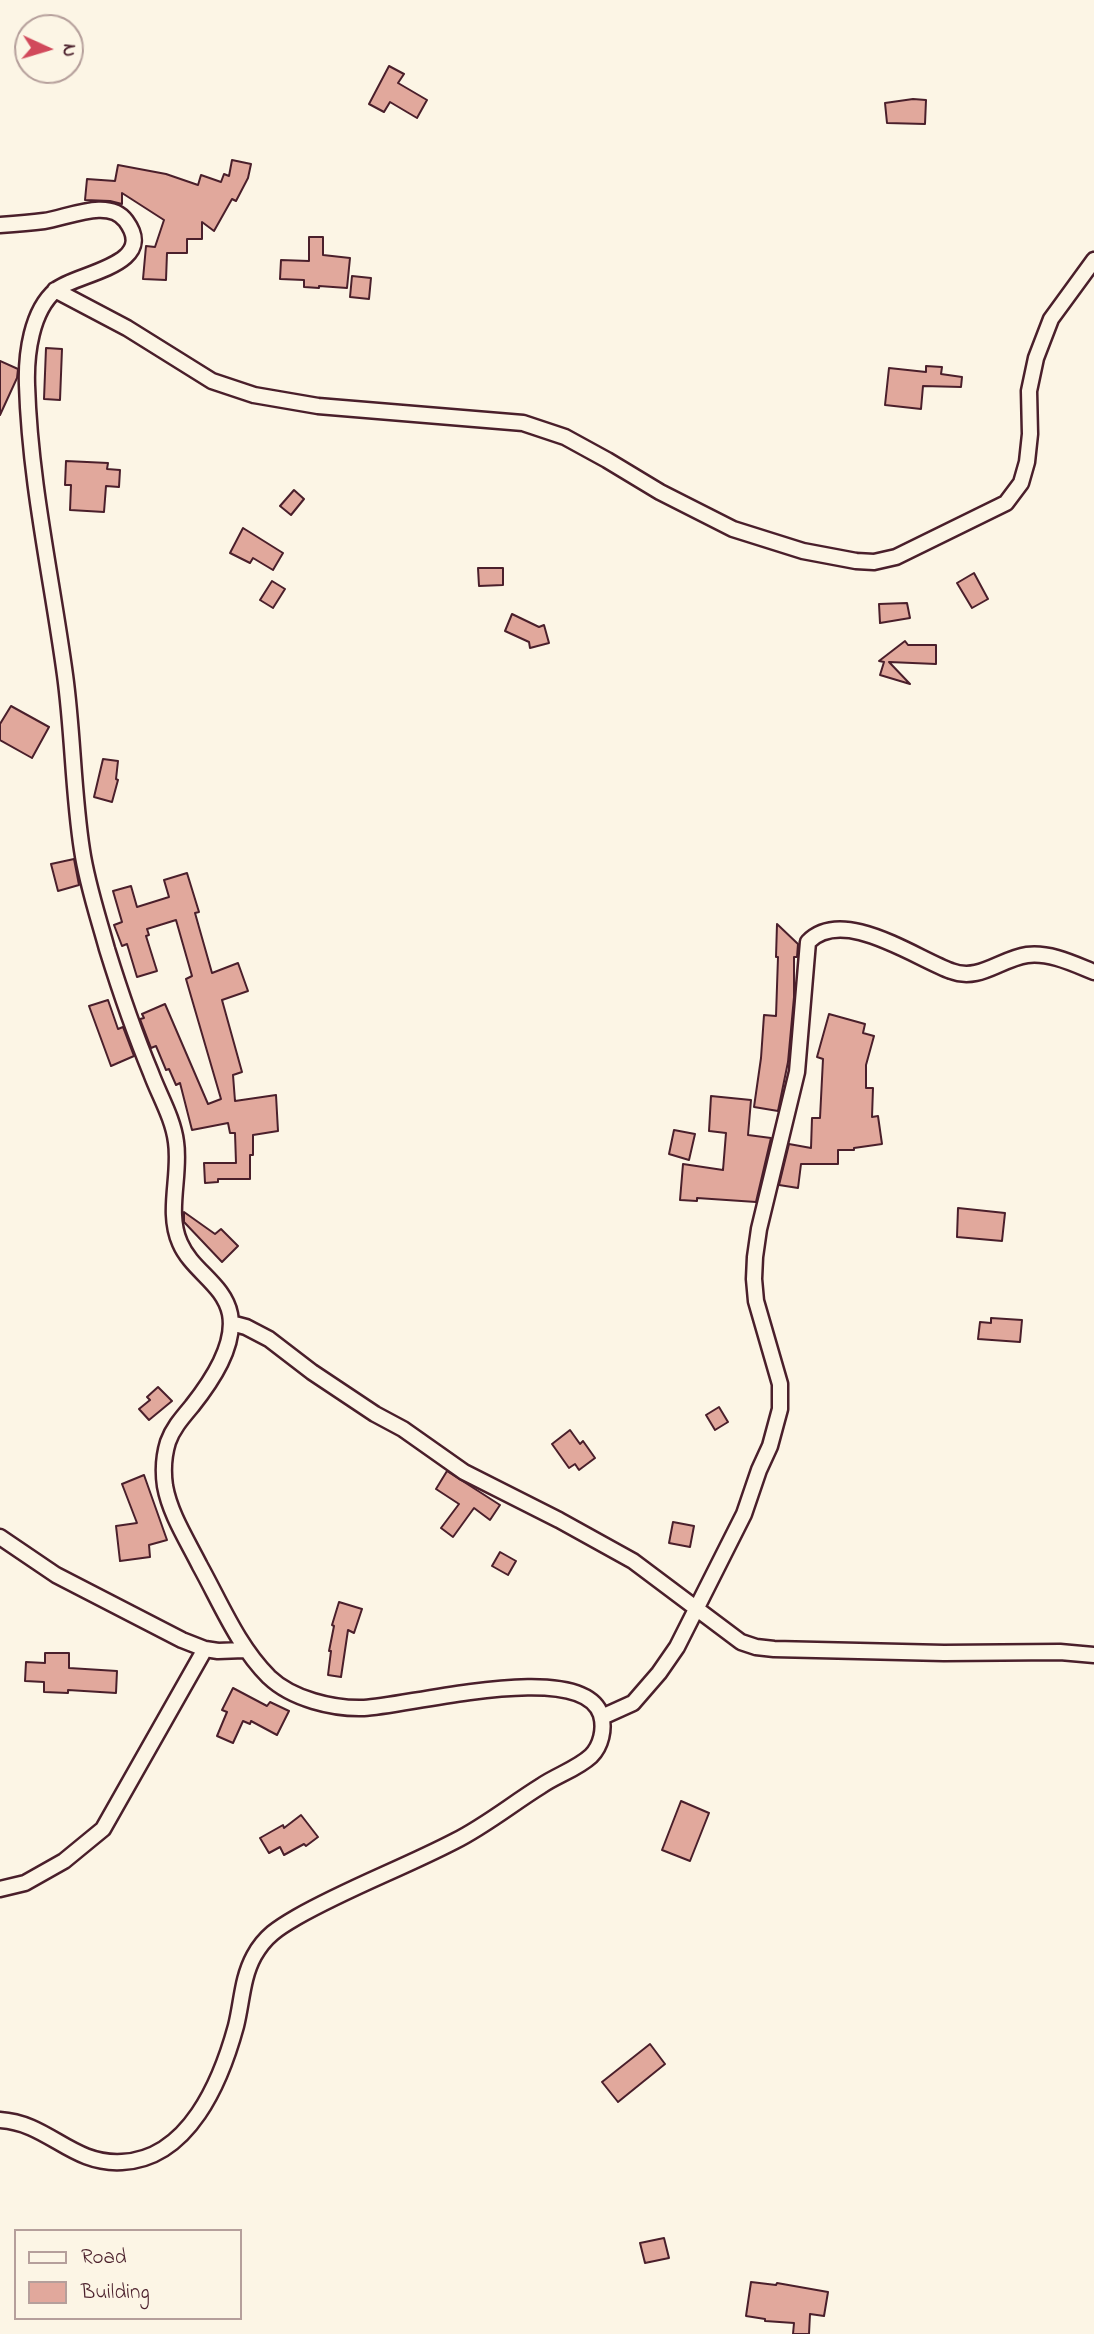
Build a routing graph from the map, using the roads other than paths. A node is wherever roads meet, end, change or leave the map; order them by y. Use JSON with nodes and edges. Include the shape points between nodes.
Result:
{"nodes":[{"id":1,"x":0,"y":225,"type":"edge"},
{"id":2,"x":1094,"y":260,"type":"edge"},
{"id":3,"x":55,"y":290,"type":"junction"},
{"id":4,"x":1094,"y":972,"type":"edge"},
{"id":5,"x":231,"y":1323,"type":"junction"},
{"id":6,"x":0,"y":1537,"type":"edge"},
{"id":7,"x":697,"y":1610,"type":"junction"},
{"id":8,"x":205,"y":1649,"type":"junction"},
{"id":9,"x":244,"y":1650,"type":"junction"},
{"id":10,"x":1094,"y":1655,"type":"edge"},
{"id":11,"x":602,"y":1717,"type":"junction"},
{"id":12,"x":0,"y":1889,"type":"edge"},
{"id":13,"x":0,"y":2120,"type":"edge"}],
"edges":[{"from":1,"to":3,"type":"street","via":[[61,219],[92,210],[123,217],[132,240],[123,260]]},
{"from":2,"to":3,"type":"street","via":[[1051,318],[1036,358],[1021,483],[994,509],[896,557],[874,562],[803,551],[733,529],[565,437],[523,423],[318,406],[254,395],[212,381]]},
{"from":3,"to":5,"type":"street","via":[[42,306],[26,365],[29,440],[74,744],[83,856],[121,996],[176,1142],[178,1240],[228,1304]]},
{"from":4,"to":7,"type":"street","via":[[1065,960],[1028,955],[968,976],[881,937],[835,929],[808,942],[797,1072],[754,1268],[756,1301],[780,1384],[780,1409],[744,1514]]},
{"from":5,"to":7,"type":"street","via":[[268,1339],[464,1472],[633,1561]]},
{"from":5,"to":9,"type":"street","via":[[226,1350],[213,1376],[176,1425],[165,1450],[165,1485],[174,1517]]},
{"from":6,"to":8,"type":"street","via":[[56,1575]]},
{"from":7,"to":10,"type":"street","via":[[741,1642],[756,1647]]},
{"from":7,"to":11,"type":"street","via":[[677,1647],[642,1693],[633,1703]]},
{"from":8,"to":9,"type":"street"},
{"from":8,"to":12,"type":"street","via":[[103,1829],[64,1861],[25,1883]]},
{"from":9,"to":11,"type":"street","via":[[277,1685],[317,1702],[358,1708],[536,1687],[578,1693],[597,1705]]},
{"from":11,"to":13,"type":"street","via":[[599,1745],[584,1761],[461,1839],[271,1932],[243,1982],[239,2015],[215,2089],[177,2138],[133,2162],[110,2163],[87,2159],[34,2128]]}]}
